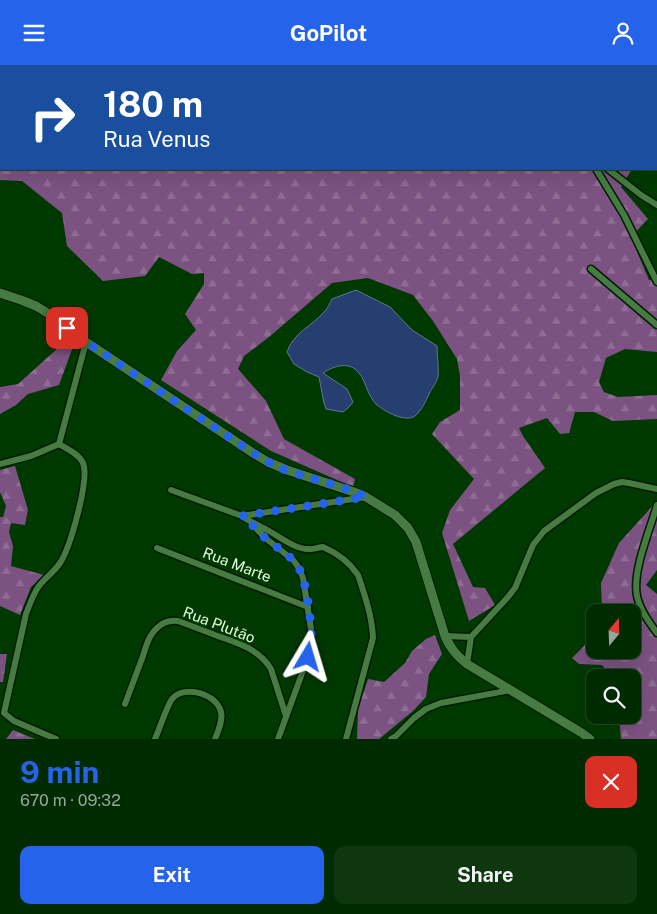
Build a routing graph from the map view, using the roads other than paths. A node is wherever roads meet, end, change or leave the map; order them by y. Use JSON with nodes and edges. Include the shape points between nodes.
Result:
{"nodes":[{"id":1,"x":597,"y":170,"type":"edge"},
{"id":2,"x":609,"y":170,"type":"edge"},
{"id":3,"x":657,"y":205,"type":"edge"},
{"id":4,"x":591,"y":269,"type":"dead end"},
{"id":5,"x":657,"y":282,"type":"edge"},
{"id":6,"x":0,"y":293,"type":"edge"},
{"id":7,"x":657,"y":325,"type":"edge"},
{"id":8,"x":86,"y":342,"type":"junction"},
{"id":9,"x":59,"y":444,"type":"junction"},
{"id":10,"x":0,"y":464,"type":"edge"},
{"id":11,"x":657,"y":489,"type":"edge"},
{"id":12,"x":171,"y":490,"type":"dead end"},
{"id":13,"x":366,"y":497,"type":"junction"},
{"id":14,"x":657,"y":505,"type":"edge"},
{"id":15,"x":242,"y":516,"type":"junction"},
{"id":16,"x":252,"y":523,"type":"junction"},
{"id":17,"x":157,"y":547,"type":"dead end"},
{"id":18,"x":308,"y":607,"type":"junction"},
{"id":19,"x":657,"y":633,"type":"edge"},
{"id":20,"x":445,"y":636,"type":"junction"},
{"id":21,"x":471,"y":637,"type":"junction"},
{"id":22,"x":467,"y":664,"type":"junction"},
{"id":23,"x":511,"y":690,"type":"junction"},
{"id":24,"x":125,"y":704,"type":"dead end"},
{"id":25,"x":2,"y":713,"type":"edge"},
{"id":26,"x":286,"y":716,"type":"junction"},
{"id":27,"x":567,"y":725,"type":"junction"},
{"id":28,"x":56,"y":739,"type":"edge"},
{"id":29,"x":155,"y":739,"type":"edge"},
{"id":30,"x":216,"y":739,"type":"edge"},
{"id":31,"x":278,"y":739,"type":"edge"},
{"id":32,"x":346,"y":739,"type":"edge"},
{"id":33,"x":391,"y":739,"type":"edge"},
{"id":34,"x":580,"y":739,"type":"edge"},
{"id":35,"x":590,"y":739,"type":"edge"}],
"edges":[{"from":1,"to":5,"type":"street","via":[[624,215]]},
{"from":2,"to":3,"type":"street"},
{"from":4,"to":7,"type":"street"},
{"from":6,"to":8,"type":"main road","via":[[36,306]]},
{"from":8,"to":9,"type":"street"},
{"from":8,"to":13,"type":"main road","via":[[268,462]]},
{"from":9,"to":10,"type":"street"},
{"from":9,"to":25,"type":"street","via":[[82,461],[85,470],[82,497],[61,561],[38,588],[26,614]]},
{"from":11,"to":21,"type":"street","via":[[622,482],[614,484],[548,527],[533,545],[515,588]]},
{"from":12,"to":15,"type":"street"},
{"from":13,"to":15,"type":"street"},
{"from":13,"to":20,"type":"main road","via":[[395,515],[408,528],[416,543]]},
{"from":14,"to":19,"type":"street","via":[[636,582],[641,609]]},
{"from":15,"to":16,"type":"street"},
{"from":16,"to":18,"type":"street","via":[[299,568]]},
{"from":16,"to":32,"type":"street","via":[[304,549],[328,549],[351,565],[358,575],[373,638]]},
{"from":17,"to":18,"type":"street","name":"Rua Marte"},
{"from":18,"to":26,"type":"street","via":[[311,649]]},
{"from":20,"to":21,"type":"street"},
{"from":20,"to":22,"type":"main road","via":[[458,657]]},
{"from":21,"to":22,"type":"street"},
{"from":22,"to":23,"type":"main road"},
{"from":23,"to":27,"type":"main road"},
{"from":23,"to":33,"type":"street","via":[[441,703],[426,709]]},
{"from":24,"to":26,"type":"street","name":"Rua Plutão","via":[[153,632],[167,621],[178,621],[244,646],[261,657],[271,669]]},
{"from":25,"to":28,"type":"street","via":[[17,723]]},
{"from":26,"to":31,"type":"street"},
{"from":27,"to":34,"type":"main road"},
{"from":27,"to":35,"type":"main road"},
{"from":29,"to":30,"type":"street","via":[[172,699],[181,694],[200,693],[211,698],[220,709]]}]}
